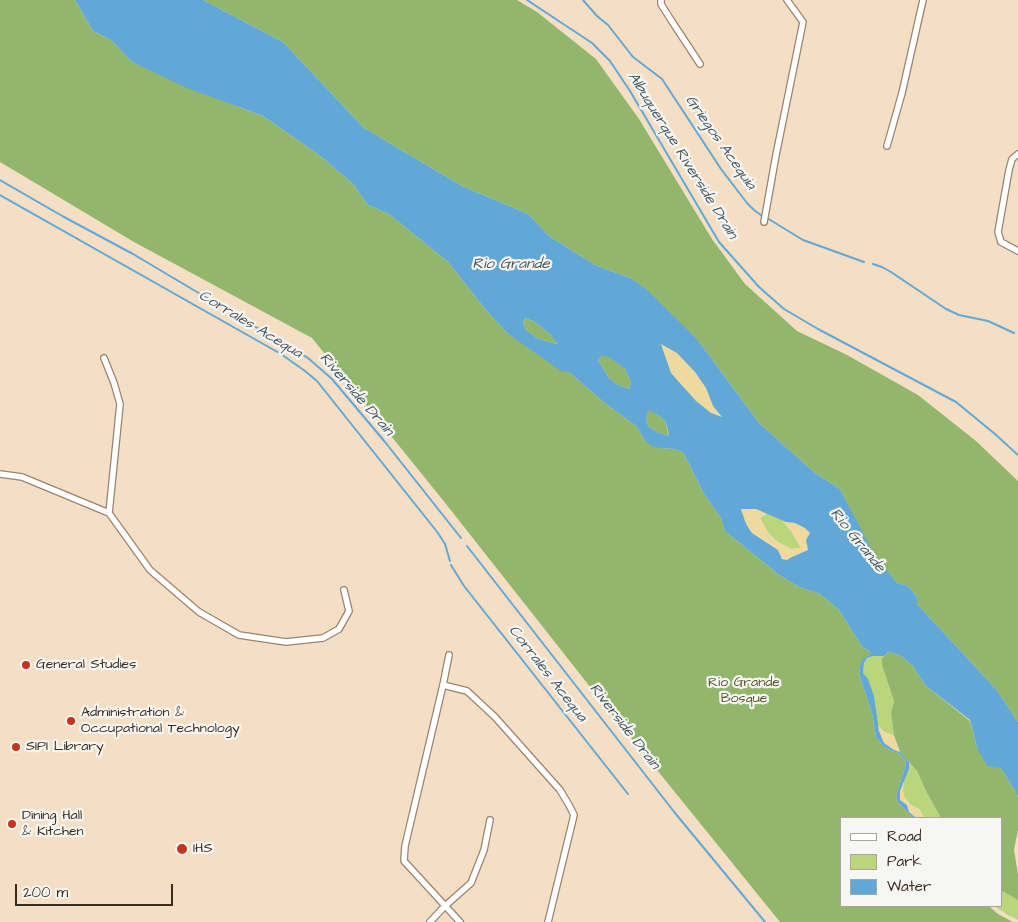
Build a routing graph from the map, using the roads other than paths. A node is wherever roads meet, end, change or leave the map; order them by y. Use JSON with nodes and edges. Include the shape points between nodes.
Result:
{"nodes":[{"id":1,"x":661,"y":0,"type":"edge"},
{"id":2,"x":787,"y":0,"type":"edge"},
{"id":3,"x":923,"y":0,"type":"edge"},
{"id":4,"x":700,"y":64,"type":"dead end"},
{"id":5,"x":886,"y":146,"type":"dead end"},
{"id":6,"x":1018,"y":154,"type":"edge"},
{"id":7,"x":764,"y":221,"type":"dead end"},
{"id":8,"x":1018,"y":251,"type":"edge"},
{"id":9,"x":104,"y":358,"type":"dead end"},
{"id":10,"x":0,"y":474,"type":"edge"},
{"id":11,"x":109,"y":513,"type":"junction"},
{"id":12,"x":344,"y":590,"type":"dead end"},
{"id":13,"x":449,"y":655,"type":"dead end"},
{"id":14,"x":443,"y":685,"type":"junction"},
{"id":15,"x":490,"y":820,"type":"dead end"},
{"id":16,"x":445,"y":906,"type":"junction"},
{"id":17,"x":430,"y":922,"type":"edge"},
{"id":18,"x":460,"y":922,"type":"edge"},
{"id":19,"x":548,"y":922,"type":"edge"}],
"edges":[{"from":1,"to":4,"type":"street"},
{"from":2,"to":7,"type":"street","via":[[803,22]]},
{"from":3,"to":5,"type":"street"},
{"from":6,"to":8,"type":"street","via":[[1012,159],[1009,170],[998,232],[1001,242]]},
{"from":9,"to":11,"type":"street","via":[[120,404]]},
{"from":10,"to":11,"type":"street","via":[[22,477]]},
{"from":11,"to":12,"type":"street","via":[[150,570],[199,612],[239,635],[286,642],[323,638],[340,629],[349,612]]},
{"from":13,"to":14,"type":"street"},
{"from":14,"to":16,"type":"street","via":[[404,861]]},
{"from":14,"to":19,"type":"street","via":[[467,691],[495,717],[560,790],[574,815]]},
{"from":15,"to":16,"type":"street","via":[[484,850],[471,883]]},
{"from":16,"to":17,"type":"street"},
{"from":16,"to":18,"type":"street"}]}
